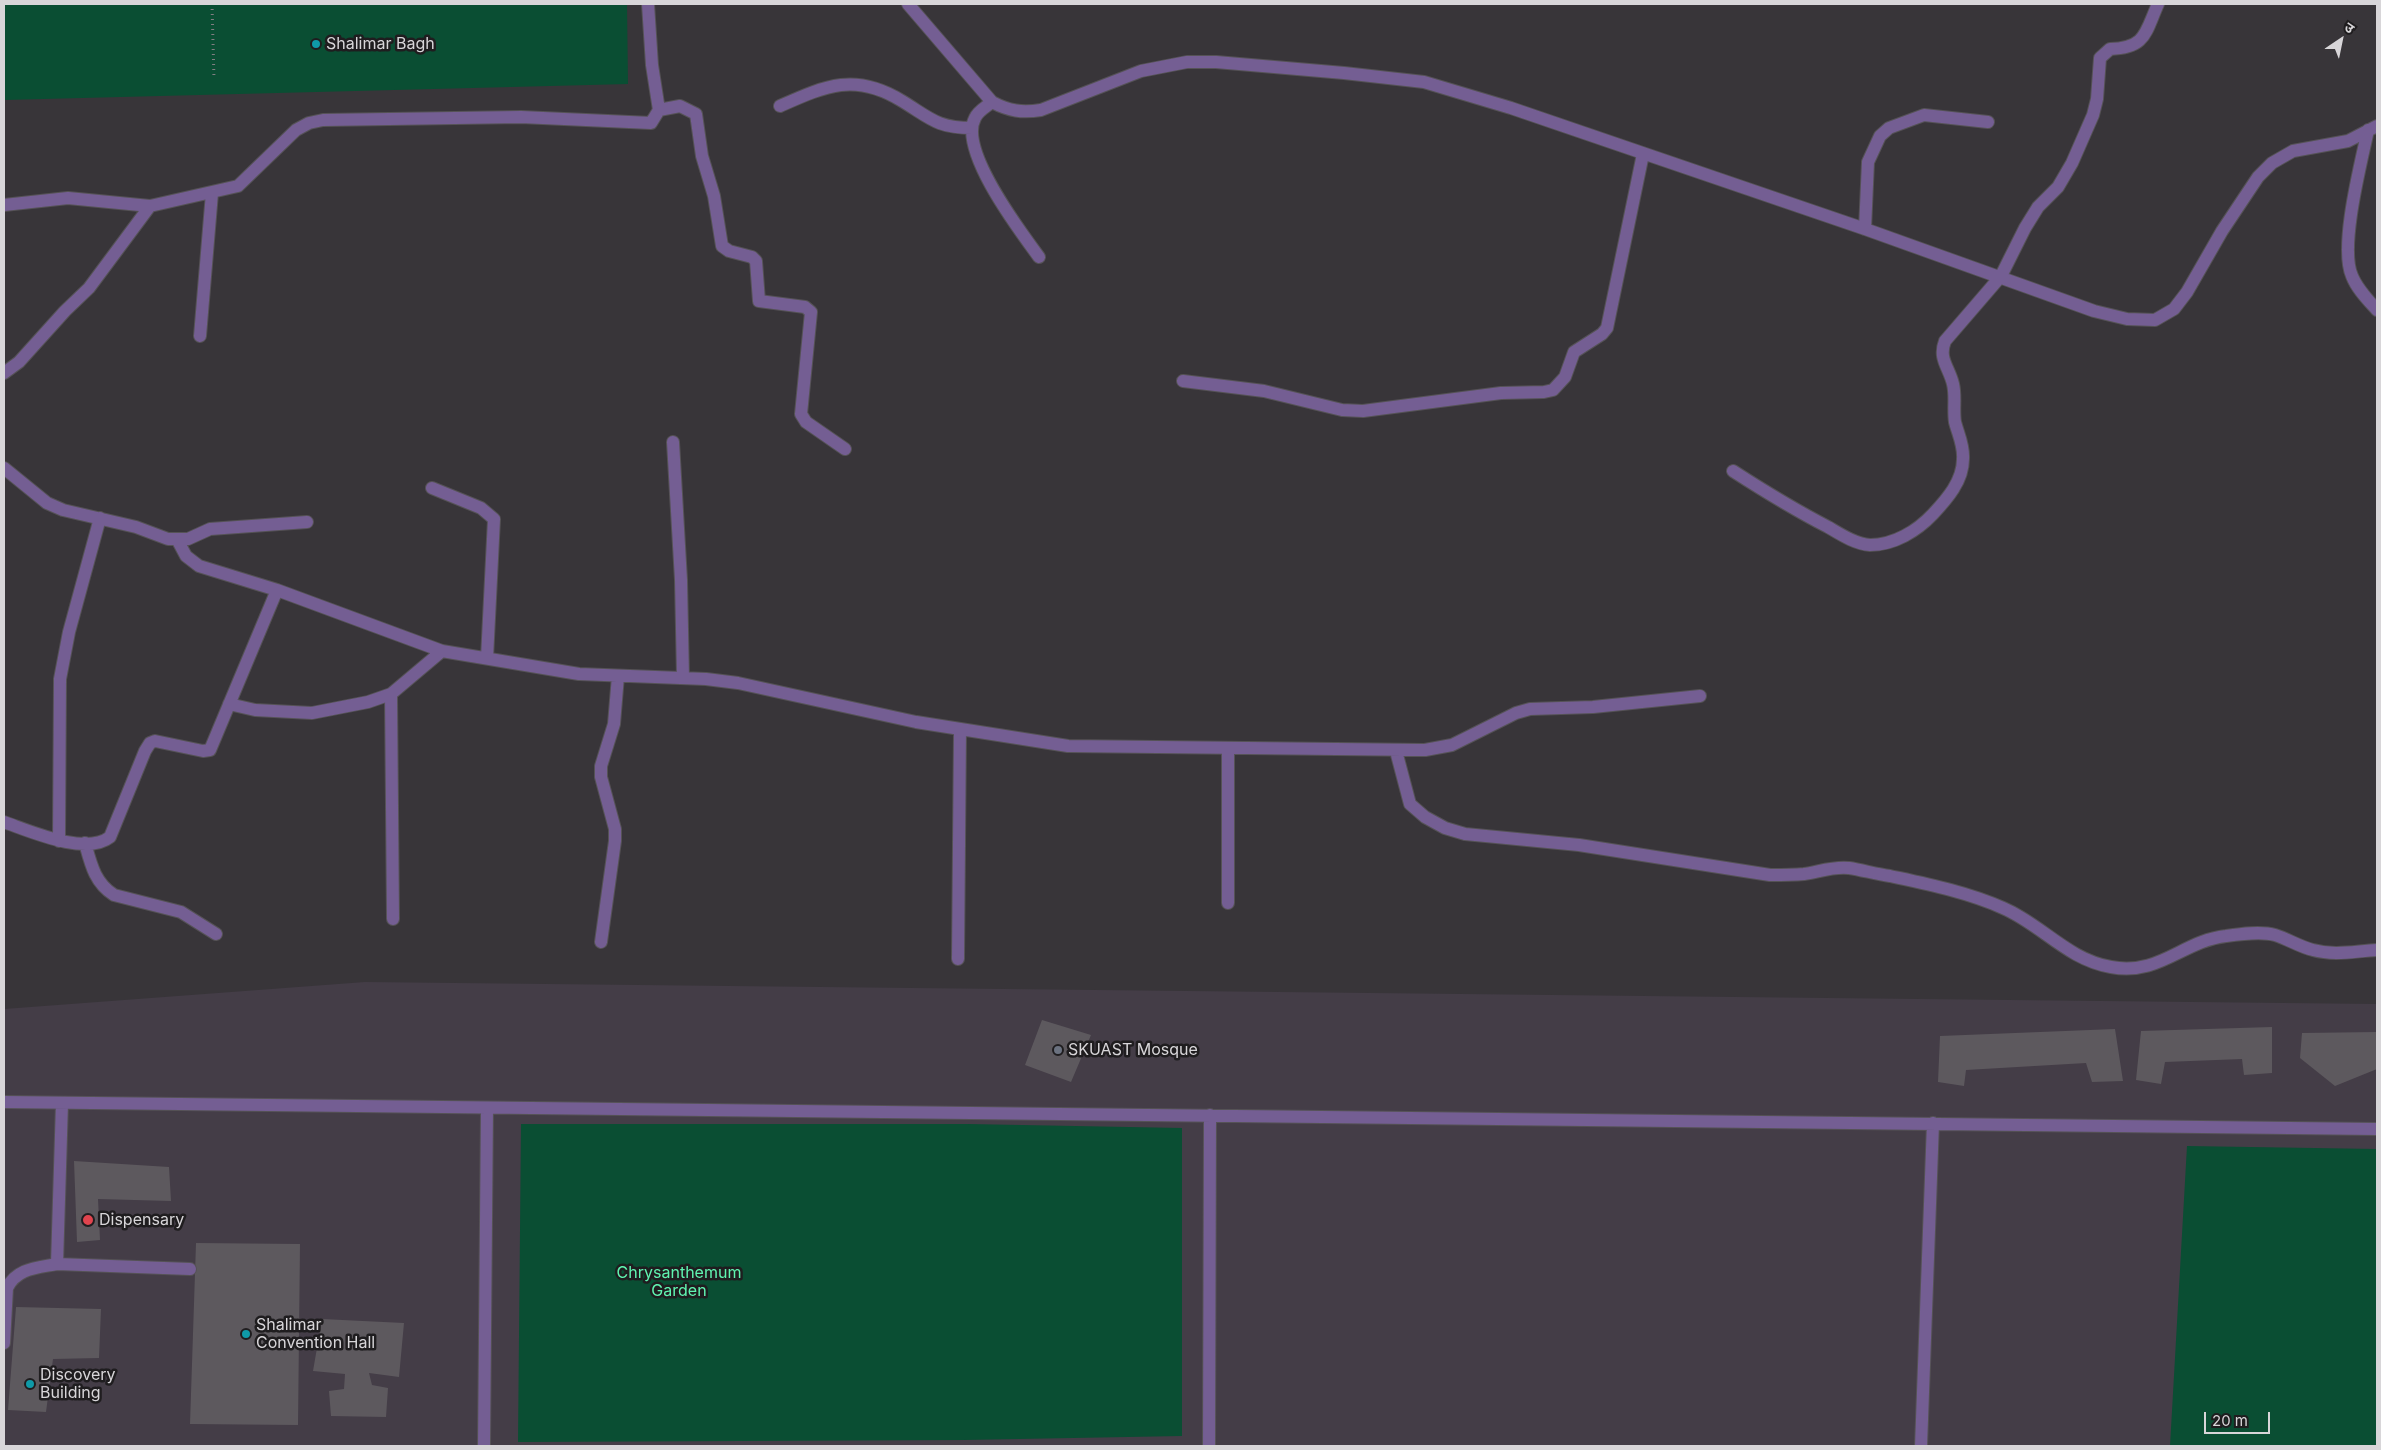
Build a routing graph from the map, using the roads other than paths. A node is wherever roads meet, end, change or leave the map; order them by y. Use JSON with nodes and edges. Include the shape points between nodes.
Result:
{"nodes":[{"id":1,"x":648,"y":4,"type":"edge"},
{"id":2,"x":908,"y":4,"type":"edge"},
{"id":3,"x":2158,"y":4,"type":"edge"},
{"id":4,"x":992,"y":102,"type":"junction"},
{"id":5,"x":780,"y":106,"type":"dead end"},
{"id":6,"x":659,"y":110,"type":"junction"},
{"id":7,"x":1988,"y":122,"type":"dead end"},
{"id":8,"x":972,"y":128,"type":"junction"},
{"id":9,"x":2373,"y":128,"type":"edge"},
{"id":10,"x":1643,"y":154,"type":"junction"},
{"id":11,"x":212,"y":192,"type":"junction"},
{"id":12,"x":4,"y":205,"type":"edge"},
{"id":13,"x":150,"y":206,"type":"junction"},
{"id":14,"x":1865,"y":229,"type":"junction"},
{"id":15,"x":1039,"y":257,"type":"dead end"},
{"id":16,"x":2001,"y":276,"type":"junction"},
{"id":17,"x":2377,"y":310,"type":"edge"},
{"id":18,"x":200,"y":336,"type":"dead end"},
{"id":19,"x":4,"y":372,"type":"edge"},
{"id":20,"x":1183,"y":382,"type":"dead end"},
{"id":21,"x":673,"y":442,"type":"dead end"},
{"id":22,"x":845,"y":449,"type":"dead end"},
{"id":23,"x":4,"y":468,"type":"edge"},
{"id":24,"x":1733,"y":471,"type":"dead end"},
{"id":25,"x":432,"y":488,"type":"dead end"},
{"id":26,"x":100,"y":518,"type":"junction"},
{"id":27,"x":307,"y":522,"type":"dead end"},
{"id":28,"x":178,"y":541,"type":"junction"},
{"id":29,"x":276,"y":590,"type":"junction"},
{"id":30,"x":442,"y":651,"type":"junction"},
{"id":31,"x":487,"y":658,"type":"junction"},
{"id":32,"x":618,"y":676,"type":"junction"},
{"id":33,"x":683,"y":678,"type":"junction"},
{"id":34,"x":391,"y":694,"type":"junction"},
{"id":35,"x":1700,"y":696,"type":"dead end"},
{"id":36,"x":229,"y":704,"type":"junction"},
{"id":37,"x":960,"y":729,"type":"junction"},
{"id":38,"x":1228,"y":748,"type":"junction"},
{"id":39,"x":1396,"y":751,"type":"junction"},
{"id":40,"x":4,"y":822,"type":"edge"},
{"id":41,"x":59,"y":841,"type":"junction"},
{"id":42,"x":86,"y":843,"type":"junction"},
{"id":43,"x":1228,"y":903,"type":"dead end"},
{"id":44,"x":393,"y":919,"type":"dead end"},
{"id":45,"x":216,"y":934,"type":"dead end"},
{"id":46,"x":601,"y":942,"type":"dead end"},
{"id":47,"x":2377,"y":950,"type":"edge"},
{"id":48,"x":958,"y":959,"type":"dead end"},
{"id":49,"x":4,"y":1102,"type":"edge"},
{"id":50,"x":62,"y":1103,"type":"junction"},
{"id":51,"x":487,"y":1108,"type":"junction"},
{"id":52,"x":1210,"y":1115,"type":"junction"},
{"id":53,"x":1932,"y":1123,"type":"junction"},
{"id":54,"x":2377,"y":1129,"type":"edge"},
{"id":55,"x":57,"y":1264,"type":"junction"},
{"id":56,"x":190,"y":1269,"type":"dead end"},
{"id":57,"x":4,"y":1343,"type":"edge"},
{"id":58,"x":484,"y":1446,"type":"edge"},
{"id":59,"x":1208,"y":1446,"type":"edge"},
{"id":60,"x":1921,"y":1446,"type":"edge"}],
"edges":[{"from":1,"to":6,"type":"street"},
{"from":2,"to":4,"type":"street"},
{"from":3,"to":16,"type":"street","via":[[2146,32],[2135,45],[2110,49],[2100,58],[2097,99],[2088,130],[2058,188],[2034,214]]},
{"from":4,"to":8,"type":"street","via":[[978,113]]},
{"from":4,"to":10,"type":"street","via":[[1010,111],[1041,110],[1150,69],[1187,62],[1226,62],[1424,82]]},
{"from":5,"to":8,"type":"street","via":[[819,88],[849,84],[884,91],[945,126]]},
{"from":6,"to":11,"type":"street","via":[[651,122],[639,123],[521,118],[323,120],[296,130],[244,183]]},
{"from":6,"to":22,"type":"street","via":[[680,106],[696,114],[722,246],[756,261],[759,301],[810,310],[801,414],[806,422]]},
{"from":7,"to":14,"type":"street","via":[[1924,115],[1889,128],[1880,136],[1868,162]]},
{"from":8,"to":15,"type":"street","via":[[975,151],[999,200]]},
{"from":9,"to":16,"type":"street","via":[[2348,141],[2293,151],[2272,164],[2258,177],[2232,215],[2179,304],[2155,320],[2128,319],[2094,311]]},
{"from":9,"to":17,"type":"street","via":[[2354,197],[2348,249],[2351,274]]},
{"from":10,"to":14,"type":"street"},
{"from":10,"to":20,"type":"street","via":[[1606,328],[1574,352],[1565,377],[1553,390],[1364,411],[1342,410],[1264,391]]},
{"from":11,"to":13,"type":"street"},
{"from":11,"to":18,"type":"street"},
{"from":12,"to":13,"type":"street","via":[[68,198]]},
{"from":13,"to":19,"type":"street","via":[[89,288],[19,362]]},
{"from":14,"to":16,"type":"street"},
{"from":16,"to":24,"type":"street","via":[[1950,334],[1942,350],[1954,389],[1962,470],[1946,500],[1908,535],[1869,545],[1850,539],[1776,499]]},
{"from":21,"to":33,"type":"street"},
{"from":23,"to":26,"type":"street","via":[[47,503]]},
{"from":25,"to":31,"type":"street","via":[[480,508],[494,519]]},
{"from":26,"to":28,"type":"street"},
{"from":26,"to":41,"type":"street","via":[[69,632],[60,679]]},
{"from":27,"to":28,"type":"street","via":[[210,529]]},
{"from":28,"to":29,"type":"street","via":[[192,562]]},
{"from":29,"to":30,"type":"street"},
{"from":29,"to":36,"type":"street"},
{"from":30,"to":31,"type":"street"},
{"from":30,"to":34,"type":"street"},
{"from":31,"to":32,"type":"street","via":[[579,674]]},
{"from":32,"to":33,"type":"street"},
{"from":32,"to":46,"type":"street","via":[[614,724],[601,766],[601,778],[615,829]]},
{"from":33,"to":37,"type":"street","via":[[738,683]]},
{"from":34,"to":36,"type":"street","via":[[312,713],[255,710]]},
{"from":34,"to":44,"type":"street"},
{"from":35,"to":39,"type":"street","via":[[1593,707],[1530,709],[1452,745]]},
{"from":36,"to":42,"type":"street","via":[[210,750],[156,741],[147,746],[110,837],[105,841]]},
{"from":37,"to":38,"type":"street","via":[[1068,746]]},
{"from":37,"to":48,"type":"street"},
{"from":38,"to":39,"type":"street"},
{"from":38,"to":43,"type":"street"},
{"from":39,"to":47,"type":"street","via":[[1410,804],[1425,817],[1458,832],[1579,845],[1770,874],[1792,875],[1848,868],[1974,897],[2018,915],[2071,952],[2113,968],[2138,969],[2164,962],[2197,943],[2225,936],[2267,933],[2327,953]]},
{"from":40,"to":41,"type":"street"},
{"from":41,"to":42,"type":"street"},
{"from":42,"to":45,"type":"street","via":[[94,873],[106,890],[114,895],[181,912]]},
{"from":49,"to":50,"type":"street"},
{"from":50,"to":51,"type":"street"},
{"from":50,"to":55,"type":"street"},
{"from":51,"to":52,"type":"street"},
{"from":51,"to":58,"type":"street"},
{"from":52,"to":53,"type":"street"},
{"from":52,"to":59,"type":"street"},
{"from":53,"to":54,"type":"street"},
{"from":53,"to":60,"type":"street"},
{"from":55,"to":56,"type":"street"},
{"from":55,"to":57,"type":"street","via":[[24,1270],[11,1281],[7,1288]]}]}
